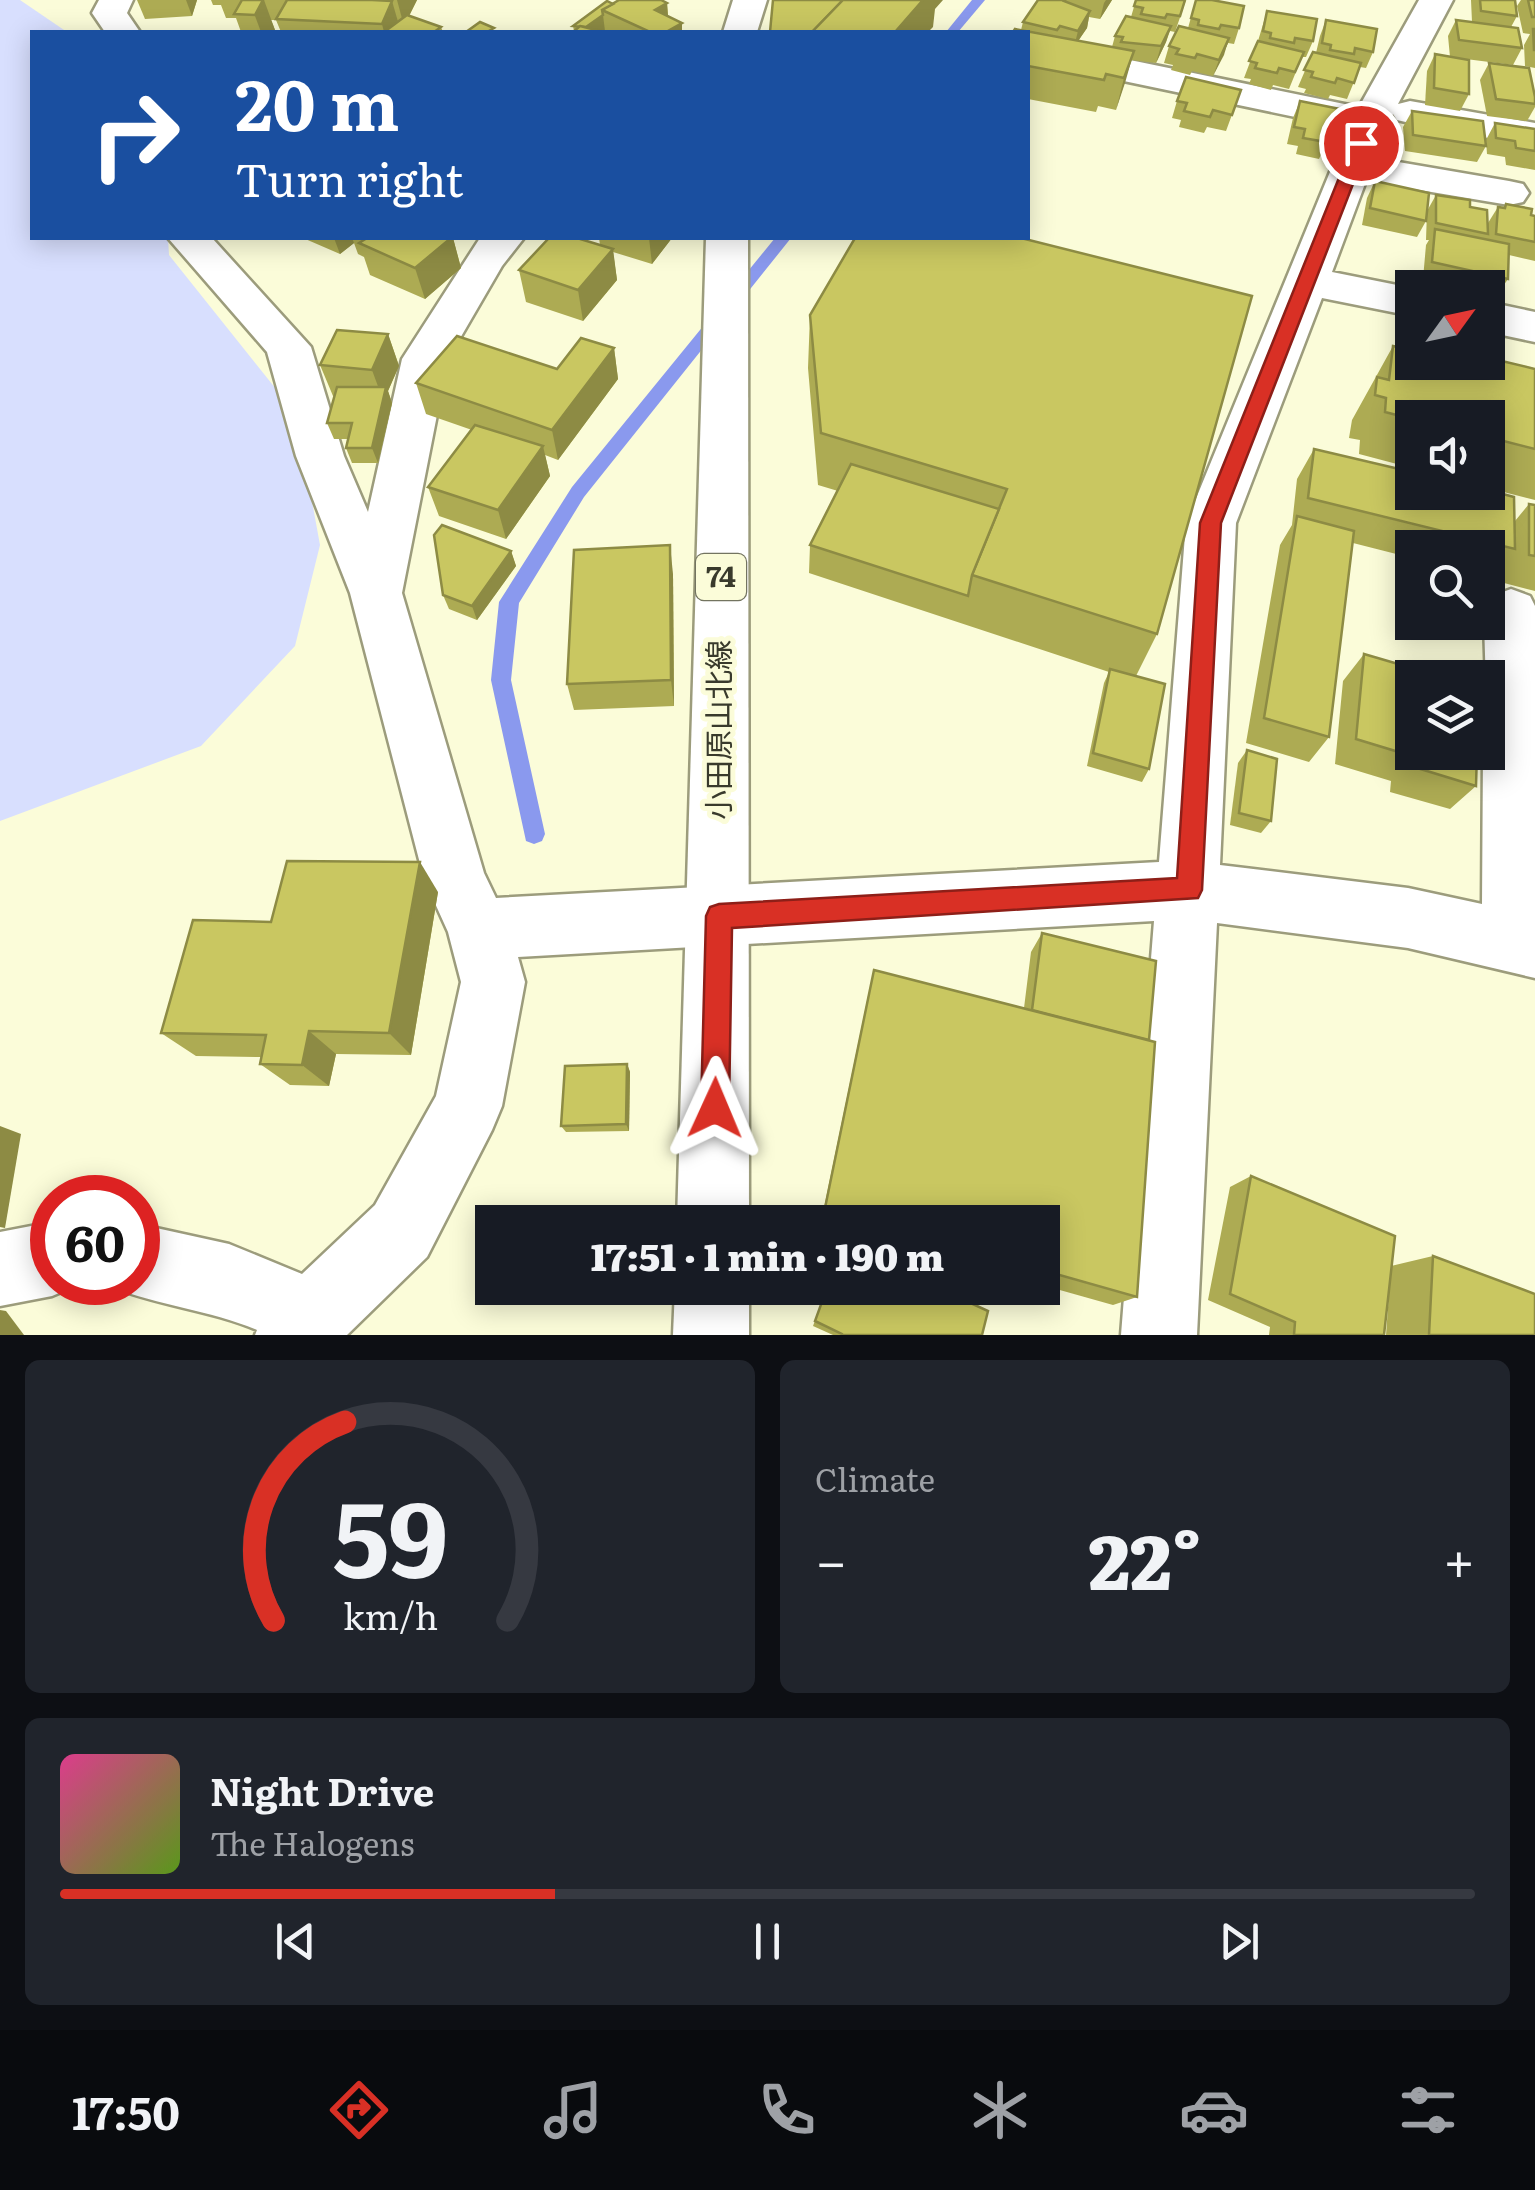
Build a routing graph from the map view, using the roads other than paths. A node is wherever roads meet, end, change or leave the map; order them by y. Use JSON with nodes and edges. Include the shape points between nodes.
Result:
{"nodes":[{"id":1,"x":116,"y":0,"type":"edge"},
{"id":2,"x":750,"y":0,"type":"edge"},
{"id":3,"x":1436,"y":0,"type":"edge"},
{"id":4,"x":122,"y":30,"type":"edge"},
{"id":5,"x":741,"y":30,"type":"edge"},
{"id":6,"x":1030,"y":50,"type":"edge"},
{"id":7,"x":1366,"y":131,"type":"junction"},
{"id":8,"x":1535,"y":134,"type":"edge"},
{"id":9,"x":1509,"y":193,"type":"dead end"},
{"id":10,"x":191,"y":240,"type":"edge"},
{"id":11,"x":500,"y":240,"type":"edge"},
{"id":12,"x":727,"y":240,"type":"edge"},
{"id":13,"x":1305,"y":281,"type":"junction"},
{"id":14,"x":1395,"y":299,"type":"edge"},
{"id":15,"x":1505,"y":320,"type":"edge"},
{"id":16,"x":1535,"y":326,"type":"edge"},
{"id":17,"x":376,"y":593,"type":"junction"},
{"id":18,"x":1511,"y":611,"type":"dead end"},
{"id":19,"x":1189,"y":890,"type":"junction"},
{"id":20,"x":719,"y":916,"type":"junction"},
{"id":21,"x":480,"y":929,"type":"junction"},
{"id":22,"x":1524,"y":944,"type":"edge"},
{"id":23,"x":713,"y":1205,"type":"edge"},
{"id":24,"x":30,"y":1263,"type":"edge"},
{"id":25,"x":160,"y":1266,"type":"edge"},
{"id":26,"x":0,"y":1269,"type":"edge"},
{"id":27,"x":712,"y":1305,"type":"edge"},
{"id":28,"x":302,"y":1325,"type":"edge"},
{"id":29,"x":711,"y":1335,"type":"edge"},
{"id":30,"x":1159,"y":1335,"type":"edge"}],
"edges":[{"from":1,"to":4,"type":"street","via":[[109,13]]},
{"from":2,"to":5,"type":"street"},
{"from":3,"to":7,"type":"street"},
{"from":6,"to":7,"type":"street"},
{"from":7,"to":8,"type":"street"},
{"from":7,"to":9,"type":"street"},
{"from":7,"to":13,"type":"street"},
{"from":10,"to":17,"type":"street","via":[[288,346],[320,456]]},
{"from":11,"to":17,"type":"street","via":[[425,359]]},
{"from":12,"to":20,"type":"street","name":"小田原山北線","number":"74"},
{"from":13,"to":14,"type":"street"},
{"from":13,"to":19,"type":"street","via":[[1210,523]]},
{"from":15,"to":16,"type":"street"},
{"from":17,"to":21,"type":"street","via":[[455,878]]},
{"from":18,"to":22,"type":"street"},
{"from":19,"to":20,"type":"street"},
{"from":19,"to":22,"type":"street","via":[[1408,918]]},
{"from":19,"to":30,"type":"street"},
{"from":20,"to":21,"type":"street"},
{"from":20,"to":23,"type":"street","name":"小田原山北線","number":"74"},
{"from":21,"to":28,"type":"street","via":[[493,982],[468,1106],[401,1231]]},
{"from":24,"to":26,"type":"street"},
{"from":25,"to":28,"type":"street","via":[[229,1281]]},
{"from":27,"to":29,"type":"street"}]}
